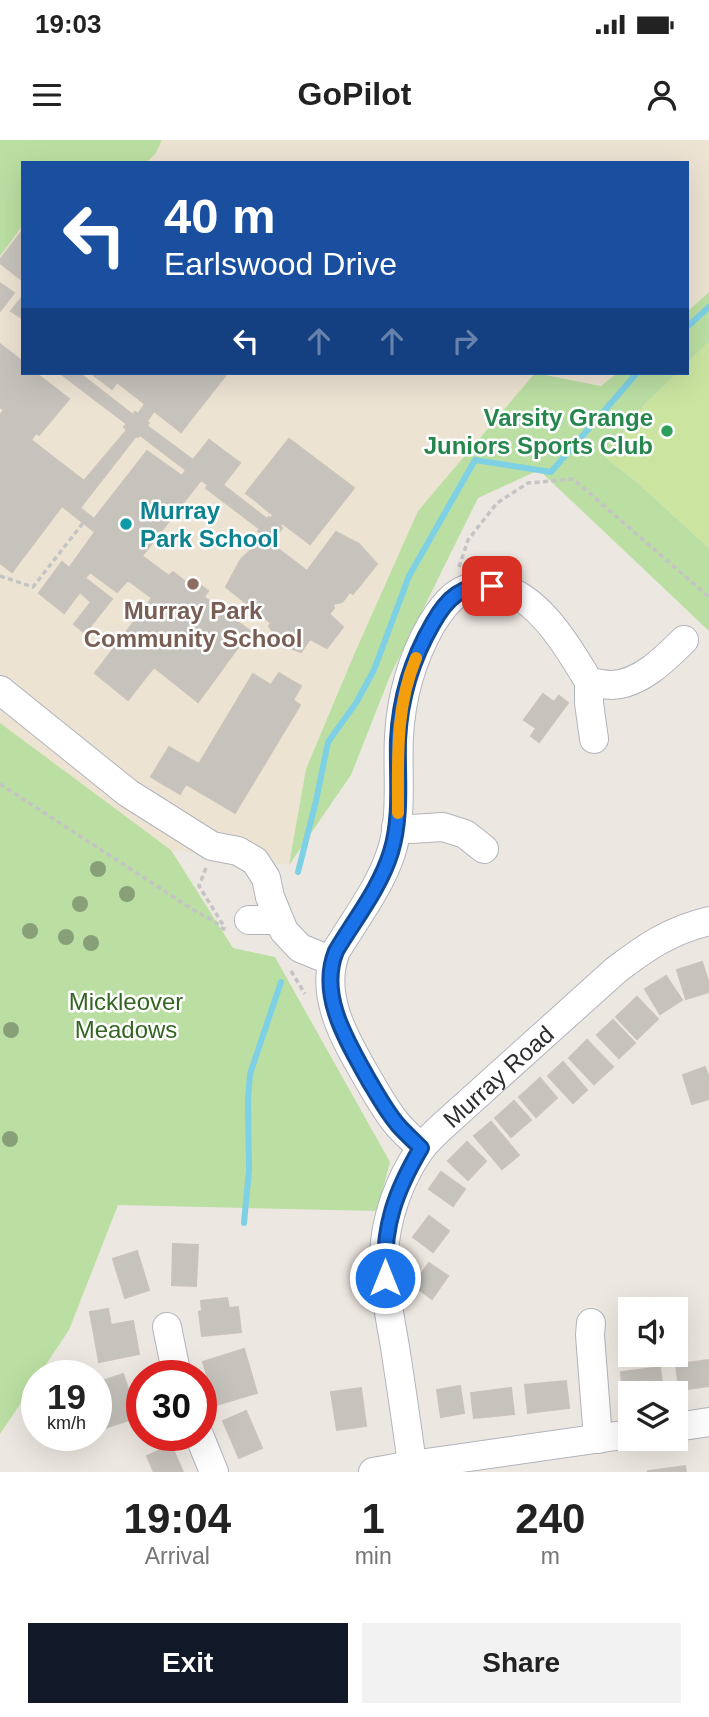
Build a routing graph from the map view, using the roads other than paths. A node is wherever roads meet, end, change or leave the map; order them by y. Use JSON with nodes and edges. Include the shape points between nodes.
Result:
{"nodes":[{"id":1,"x":684,"y":640,"type":"dead end"},
{"id":2,"x":589,"y":682,"type":"junction"},
{"id":3,"x":0,"y":690,"type":"edge"},
{"id":4,"x":594,"y":739,"type":"dead end"},
{"id":5,"x":396,"y":827,"type":"junction"},
{"id":6,"x":484,"y":849,"type":"dead end"},
{"id":7,"x":279,"y":919,"type":"junction"},
{"id":8,"x":249,"y":920,"type":"road end"},
{"id":9,"x":709,"y":922,"type":"edge"},
{"id":10,"x":332,"y":961,"type":"junction"},
{"id":11,"x":421,"y":1148,"type":"junction"},
{"id":12,"x":592,"y":1323,"type":"dead end"},
{"id":13,"x":167,"y":1328,"type":"dead end"},
{"id":14,"x":167,"y":1360,"type":"edge"},
{"id":15,"x":709,"y":1422,"type":"edge"},
{"id":16,"x":688,"y":1425,"type":"edge"},
{"id":17,"x":618,"y":1436,"type":"edge"},
{"id":18,"x":598,"y":1438,"type":"junction"},
{"id":19,"x":206,"y":1451,"type":"edge"},
{"id":20,"x":412,"y":1465,"type":"junction"},
{"id":21,"x":215,"y":1472,"type":"edge"},
{"id":22,"x":373,"y":1472,"type":"edge"}],
"edges":[{"from":1,"to":2,"type":"street","via":[[644,674],[625,683]]},
{"from":2,"to":4,"type":"street"},
{"from":2,"to":5,"type":"street","via":[[561,637],[521,598],[485,586],[453,596],[425,638],[406,686],[398,738]]},
{"from":3,"to":7,"type":"street","via":[[128,793],[212,846],[238,851],[255,861],[266,878]]},
{"from":5,"to":6,"type":"street","via":[[443,827],[465,834]]},
{"from":5,"to":10,"type":"street","via":[[384,872]]},
{"from":7,"to":8,"type":"street"},
{"from":7,"to":10,"type":"street","via":[[300,948]]},
{"from":9,"to":11,"type":"street","name":"Murray Road","via":[[665,936],[616,970]]},
{"from":10,"to":11,"type":"street","via":[[334,1005],[346,1040],[390,1115]]},
{"from":11,"to":20,"type":"street","name":"Murray Road","via":[[398,1192],[384,1258]]},
{"from":12,"to":18,"type":"street"},
{"from":13,"to":14,"type":"street"},
{"from":15,"to":16,"type":"street"},
{"from":17,"to":18,"type":"street"},
{"from":18,"to":20,"type":"street"},
{"from":19,"to":21,"type":"street"},
{"from":20,"to":22,"type":"street"}]}
